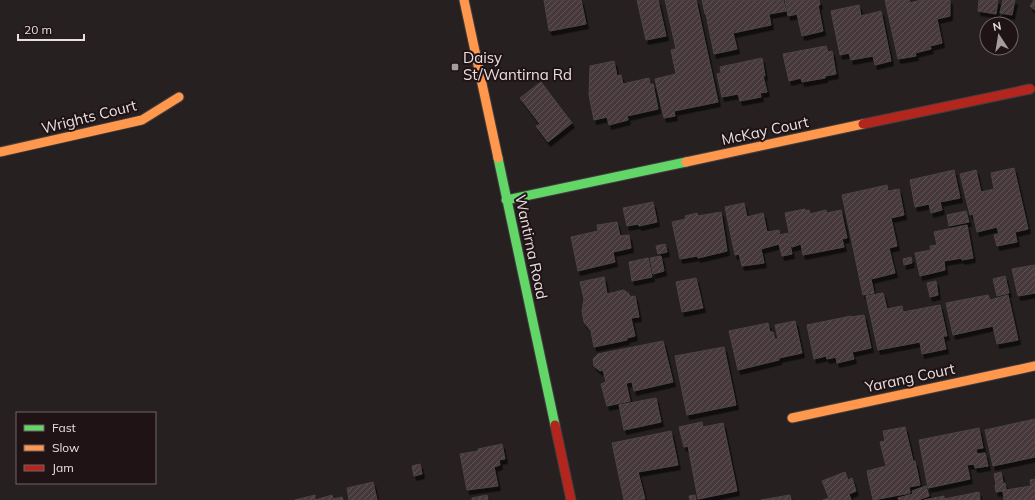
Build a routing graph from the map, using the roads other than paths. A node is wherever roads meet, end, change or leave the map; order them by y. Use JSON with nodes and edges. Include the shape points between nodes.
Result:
{"nodes":[{"id":1,"x":464,"y":0,"type":"edge"},
{"id":2,"x":1030,"y":89,"type":"dead end"},
{"id":3,"x":179,"y":97,"type":"dead end"},
{"id":4,"x":0,"y":152,"type":"edge"},
{"id":5,"x":506,"y":200,"type":"junction"},
{"id":6,"x":1035,"y":366,"type":"edge"},
{"id":7,"x":792,"y":418,"type":"dead end"},
{"id":8,"x":571,"y":500,"type":"edge"}],
"edges":[{"from":1,"to":5,"type":"street","name":"Wantirna Road"},
{"from":2,"to":5,"type":"street","name":"McKay Court"},
{"from":3,"to":4,"type":"street","name":"Wrights Court","via":[[142,120]]},
{"from":5,"to":8,"type":"street","name":"Wantirna Road"},
{"from":6,"to":7,"type":"street","name":"Yarang Court"}]}
